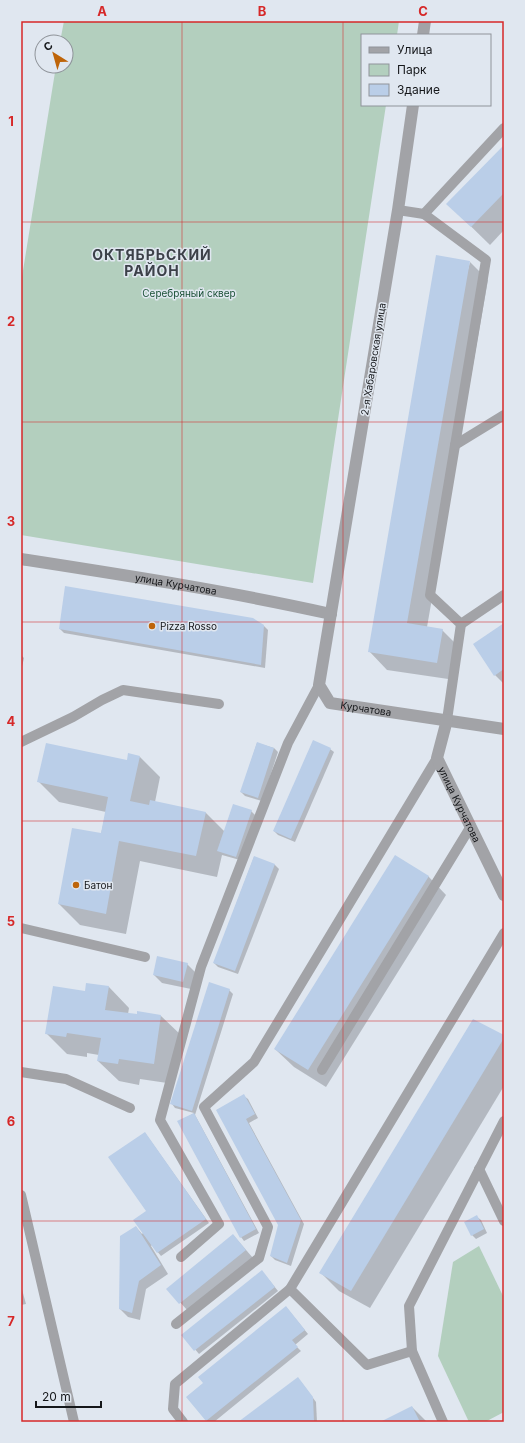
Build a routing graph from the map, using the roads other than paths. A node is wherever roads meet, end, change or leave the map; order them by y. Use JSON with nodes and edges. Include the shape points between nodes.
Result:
{"nodes":[{"id":1,"x":425,"y":21,"type":"edge"},
{"id":2,"x":423,"y":34,"type":"edge"},
{"id":3,"x":413,"y":106,"type":"edge"},
{"id":4,"x":504,"y":128,"type":"edge"},
{"id":5,"x":398,"y":210,"type":"junction"},
{"id":6,"x":424,"y":214,"type":"junction"},
{"id":7,"x":504,"y":415,"type":"edge"},
{"id":8,"x":455,"y":445,"type":"junction"},
{"id":9,"x":21,"y":559,"type":"edge"},
{"id":10,"x":504,"y":595,"type":"edge"},
{"id":11,"x":331,"y":614,"type":"junction"},
{"id":12,"x":461,"y":624,"type":"junction"},
{"id":13,"x":319,"y":685,"type":"junction"},
{"id":14,"x":220,"y":704,"type":"dead end"},
{"id":15,"x":447,"y":720,"type":"junction"},
{"id":16,"x":504,"y":728,"type":"edge"},
{"id":17,"x":21,"y":742,"type":"edge"},
{"id":18,"x":437,"y":758,"type":"junction"},
{"id":19,"x":471,"y":826,"type":"junction"},
{"id":20,"x":504,"y":895,"type":"edge"},
{"id":21,"x":21,"y":928,"type":"edge"},
{"id":22,"x":504,"y":933,"type":"edge"},
{"id":23,"x":145,"y":957,"type":"dead end"},
{"id":24,"x":322,"y":1070,"type":"dead end"},
{"id":25,"x":21,"y":1072,"type":"edge"},
{"id":26,"x":130,"y":1108,"type":"dead end"},
{"id":27,"x":504,"y":1121,"type":"edge"},
{"id":28,"x":479,"y":1169,"type":"junction"},
{"id":29,"x":21,"y":1195,"type":"edge"},
{"id":30,"x":504,"y":1221,"type":"edge"},
{"id":31,"x":181,"y":1257,"type":"dead end"},
{"id":32,"x":290,"y":1289,"type":"junction"},
{"id":33,"x":176,"y":1324,"type":"dead end"},
{"id":34,"x":412,"y":1351,"type":"junction"},
{"id":35,"x":74,"y":1422,"type":"edge"},
{"id":36,"x":183,"y":1422,"type":"edge"},
{"id":37,"x":442,"y":1422,"type":"edge"}],
"edges":[{"from":1,"to":2,"type":"street"},
{"from":3,"to":5,"type":"street","name":"2-я Хабаровская улица"},
{"from":4,"to":6,"type":"lane"},
{"from":5,"to":6,"type":"lane"},
{"from":5,"to":11,"type":"street","name":"2-я Хабаровская улица"},
{"from":6,"to":8,"type":"lane","via":[[486,260]]},
{"from":7,"to":8,"type":"lane"},
{"from":8,"to":12,"type":"lane","via":[[430,595]]},
{"from":9,"to":11,"type":"street","name":"улица Курчатова","via":[[290,604]]},
{"from":10,"to":12,"type":"lane"},
{"from":11,"to":13,"type":"street"},
{"from":12,"to":15,"type":"lane"},
{"from":13,"to":15,"type":"street","name":"Курчатова","via":[[330,703]]},
{"from":13,"to":31,"type":"lane","via":[[288,743],[201,967],[160,1120],[220,1224]]},
{"from":14,"to":17,"type":"lane","via":[[123,690]]},
{"from":15,"to":16,"type":"street"},
{"from":15,"to":18,"type":"street","name":"улица Курчатова"},
{"from":18,"to":19,"type":"street","name":"улица Курчатова"},
{"from":18,"to":33,"type":"lane","via":[[254,1062],[204,1107],[268,1227],[259,1258]]},
{"from":19,"to":20,"type":"street","name":"улица Курчатова"},
{"from":19,"to":24,"type":"lane"},
{"from":21,"to":23,"type":"lane"},
{"from":22,"to":32,"type":"lane"},
{"from":25,"to":26,"type":"lane","via":[[66,1079]]},
{"from":27,"to":28,"type":"lane"},
{"from":28,"to":30,"type":"lane"},
{"from":28,"to":34,"type":"lane","via":[[409,1306]]},
{"from":29,"to":35,"type":"lane"},
{"from":32,"to":34,"type":"lane","via":[[367,1365]]},
{"from":32,"to":36,"type":"lane","via":[[175,1384],[173,1409]]},
{"from":34,"to":37,"type":"lane"}]}
